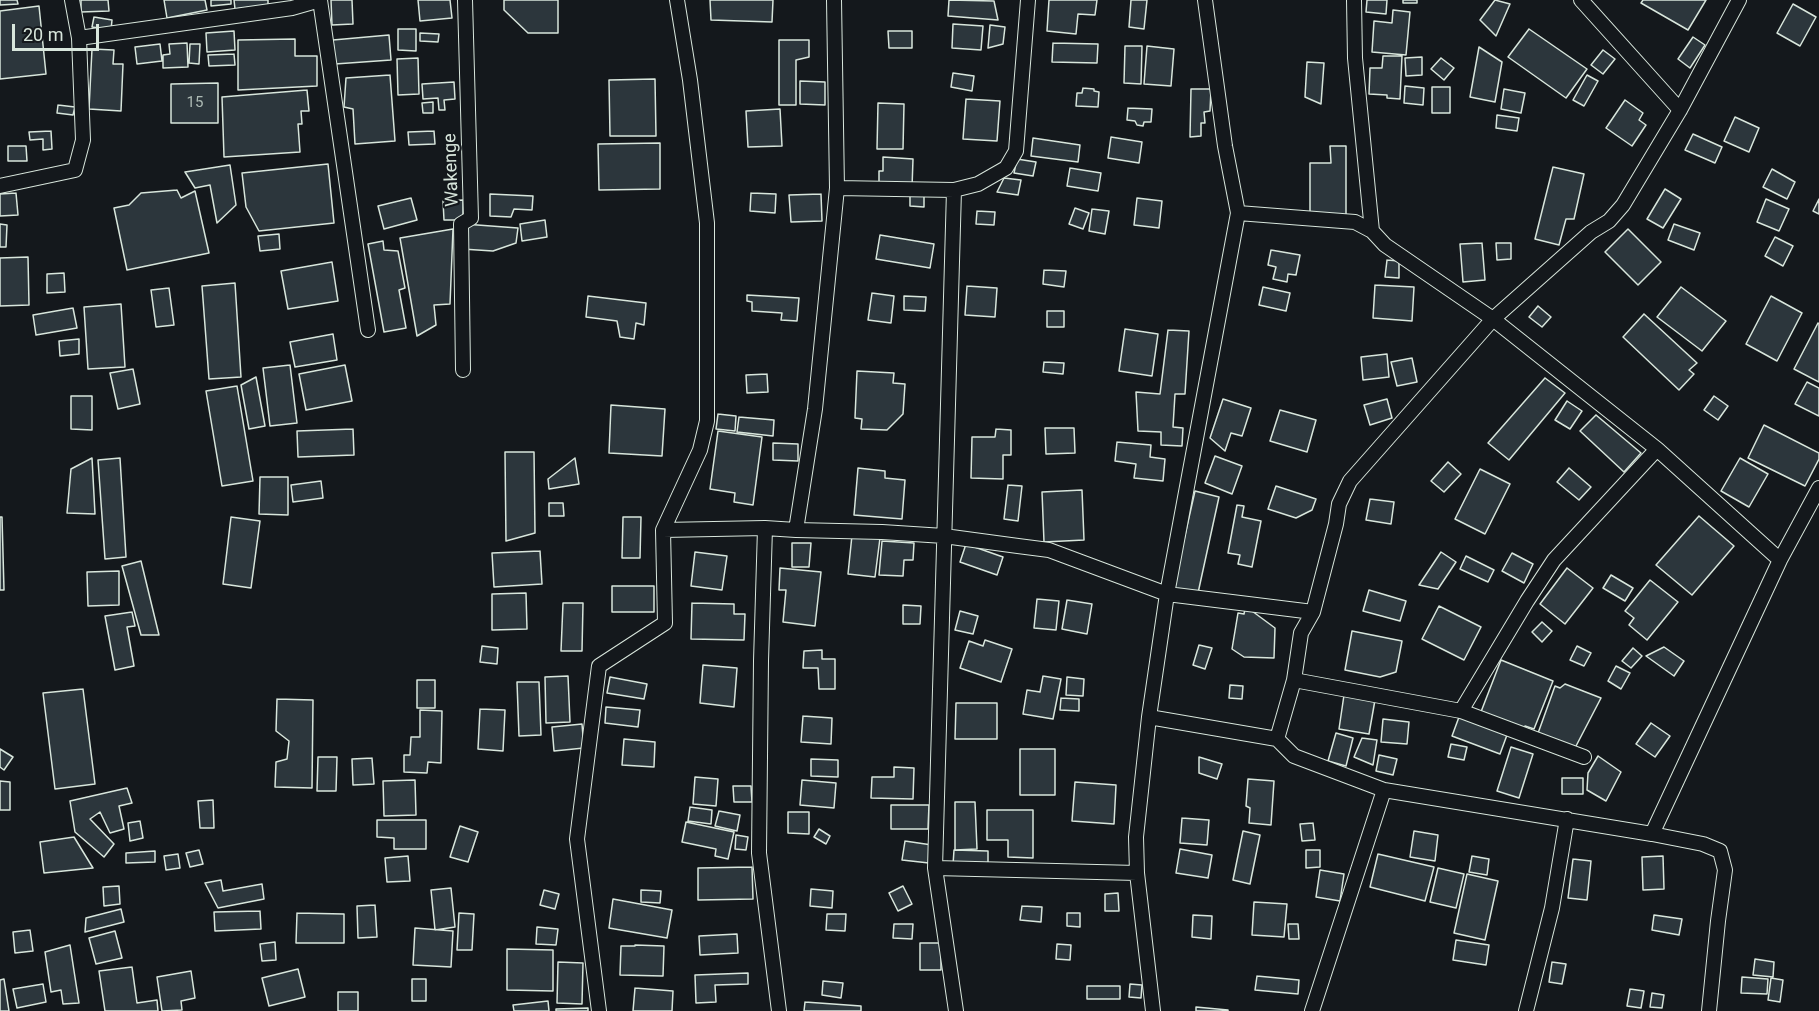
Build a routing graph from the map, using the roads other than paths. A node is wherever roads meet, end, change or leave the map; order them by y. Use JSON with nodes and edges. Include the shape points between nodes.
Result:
{"nodes":[{"id":1,"x":72,"y":0,"type":"edge"},
{"id":2,"x":320,"y":0,"type":"edge"},
{"id":3,"x":465,"y":0,"type":"edge"},
{"id":4,"x":677,"y":0,"type":"edge"},
{"id":5,"x":834,"y":0,"type":"edge"},
{"id":6,"x":1028,"y":0,"type":"edge"},
{"id":7,"x":1205,"y":0,"type":"edge"},
{"id":8,"x":1354,"y":0,"type":"edge"},
{"id":9,"x":1581,"y":0,"type":"edge"},
{"id":10,"x":1739,"y":0,"type":"edge"},
{"id":11,"x":79,"y":38,"type":"junction"},
{"id":12,"x":1680,"y":111,"type":"junction"},
{"id":13,"x":0,"y":186,"type":"edge"},
{"id":14,"x":837,"y":188,"type":"junction"},
{"id":15,"x":954,"y":190,"type":"junction"},
{"id":16,"x":1238,"y":213,"type":"junction"},
{"id":17,"x":1372,"y":231,"type":"junction"},
{"id":18,"x":1493,"y":319,"type":"junction"},
{"id":19,"x":368,"y":330,"type":"dead end"},
{"id":20,"x":464,"y":370,"type":"dead end"},
{"id":21,"x":1657,"y":449,"type":"junction"},
{"id":22,"x":1819,"y":488,"type":"edge"},
{"id":23,"x":765,"y":528,"type":"junction"},
{"id":24,"x":663,"y":530,"type":"junction"},
{"id":25,"x":796,"y":530,"type":"junction"},
{"id":26,"x":944,"y":537,"type":"junction"},
{"id":27,"x":1780,"y":560,"type":"junction"},
{"id":28,"x":1167,"y":594,"type":"junction"},
{"id":29,"x":1313,"y":612,"type":"junction"},
{"id":30,"x":1294,"y":680,"type":"junction"},
{"id":31,"x":1461,"y":711,"type":"junction"},
{"id":32,"x":1149,"y":717,"type":"junction"},
{"id":33,"x":1277,"y":740,"type":"junction"},
{"id":34,"x":1584,"y":757,"type":"dead end"},
{"id":35,"x":1384,"y":790,"type":"junction"},
{"id":36,"x":1567,"y":819,"type":"junction"},
{"id":37,"x":1652,"y":834,"type":"junction"},
{"id":38,"x":934,"y":868,"type":"junction"},
{"id":39,"x":1137,"y":873,"type":"junction"},
{"id":40,"x":599,"y":1011,"type":"edge"},
{"id":41,"x":779,"y":1011,"type":"edge"},
{"id":42,"x":956,"y":1011,"type":"edge"},
{"id":43,"x":1153,"y":1011,"type":"edge"},
{"id":44,"x":1312,"y":1011,"type":"edge"},
{"id":45,"x":1526,"y":1011,"type":"edge"},
{"id":46,"x":1709,"y":1011,"type":"edge"}],
"edges":[{"from":1,"to":11,"type":"lane"},
{"from":2,"to":11,"type":"lane","via":[[292,8]]},
{"from":2,"to":19,"type":"lane"},
{"from":3,"to":20,"type":"lane","name":"Wakenge","via":[[471,218],[461,224]]},
{"from":4,"to":24,"type":"lane","via":[[707,223],[707,421],[700,450]]},
{"from":5,"to":14,"type":"lane"},
{"from":6,"to":15,"type":"lane","via":[[1016,151],[1006,168],[978,184]]},
{"from":7,"to":16,"type":"lane"},
{"from":8,"to":17,"type":"lane","via":[[1355,58]]},
{"from":9,"to":12,"type":"lane"},
{"from":10,"to":12,"type":"lane"},
{"from":11,"to":13,"type":"lane","via":[[83,140],[75,171]]},
{"from":12,"to":18,"type":"lane","via":[[1623,205],[1609,221],[1591,232]]},
{"from":14,"to":15,"type":"lane"},
{"from":14,"to":25,"type":"lane","via":[[815,409]]},
{"from":15,"to":26,"type":"lane"},
{"from":16,"to":17,"type":"lane","via":[[1355,222]]},
{"from":16,"to":28,"type":"lane"},
{"from":17,"to":18,"type":"lane","via":[[1385,246]]},
{"from":18,"to":21,"type":"lane"},
{"from":18,"to":29,"type":"lane","via":[[1350,481],[1339,504]]},
{"from":21,"to":27,"type":"lane"},
{"from":21,"to":31,"type":"lane","via":[[1554,560]]},
{"from":22,"to":27,"type":"lane"},
{"from":23,"to":24,"type":"lane"},
{"from":23,"to":25,"type":"lane"},
{"from":23,"to":41,"type":"lane","via":[[759,853]]},
{"from":24,"to":40,"type":"lane","via":[[665,623],[599,666],[597,677],[578,839]]},
{"from":25,"to":26,"type":"lane"},
{"from":26,"to":28,"type":"lane","via":[[1049,550]]},
{"from":26,"to":38,"type":"lane"},
{"from":27,"to":37,"type":"lane"},
{"from":28,"to":29,"type":"lane"},
{"from":28,"to":32,"type":"lane"},
{"from":29,"to":30,"type":"lane","via":[[1301,633]]},
{"from":30,"to":31,"type":"lane"},
{"from":30,"to":33,"type":"lane"},
{"from":31,"to":34,"type":"lane"},
{"from":32,"to":33,"type":"lane"},
{"from":32,"to":39,"type":"lane","via":[[1136,837]]},
{"from":33,"to":35,"type":"lane","via":[[1294,756]]},
{"from":35,"to":36,"type":"lane"},
{"from":35,"to":44,"type":"lane"},
{"from":36,"to":37,"type":"lane"},
{"from":36,"to":45,"type":"lane","via":[[1552,908]]},
{"from":37,"to":46,"type":"lane","via":[[1720,851],[1725,870]]},
{"from":38,"to":39,"type":"lane"},
{"from":38,"to":42,"type":"lane"},
{"from":39,"to":43,"type":"lane"}]}
